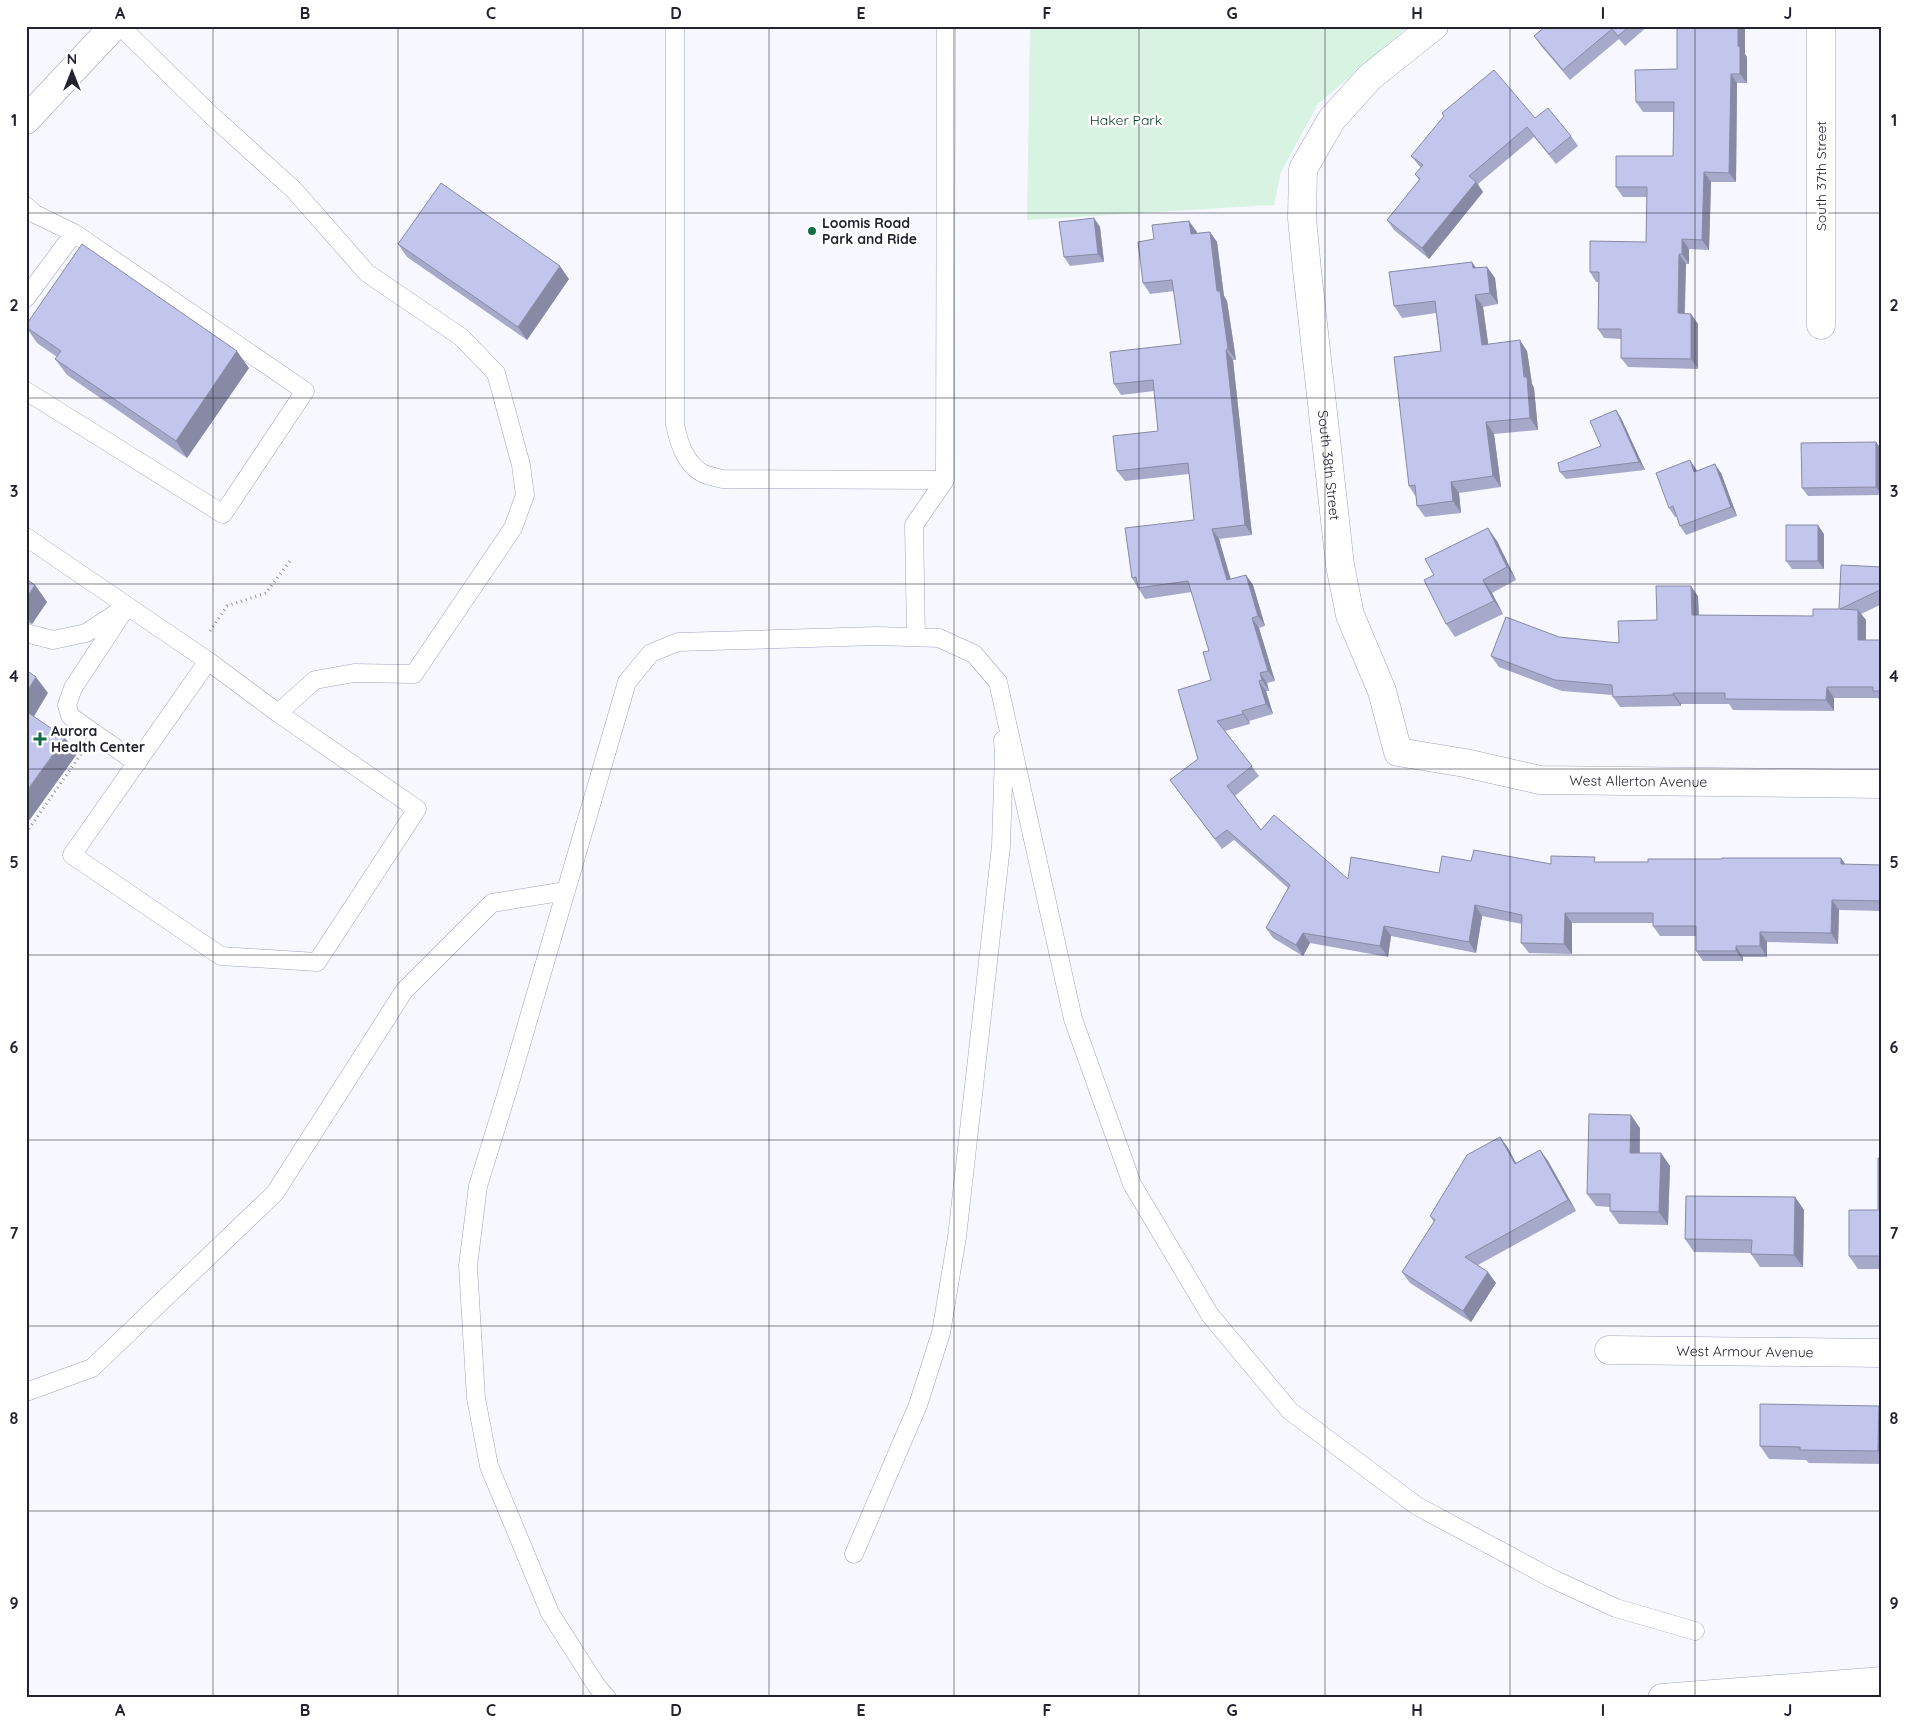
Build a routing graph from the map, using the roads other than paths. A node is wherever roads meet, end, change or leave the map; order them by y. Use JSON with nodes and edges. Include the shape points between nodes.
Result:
{"nodes":[{"id":1,"x":114,"y":26,"type":"edge"},
{"id":2,"x":120,"y":26,"type":"edge"},
{"id":3,"x":675,"y":26,"type":"edge"},
{"id":4,"x":946,"y":26,"type":"edge"},
{"id":5,"x":1434,"y":26,"type":"edge"},
{"id":6,"x":1821,"y":26,"type":"edge"},
{"id":7,"x":26,"y":120,"type":"edge"},
{"id":8,"x":26,"y":206,"type":"edge"},
{"id":9,"x":74,"y":232,"type":"junction"},
{"id":10,"x":26,"y":298,"type":"edge"},
{"id":11,"x":1821,"y":325,"type":"dead end"},
{"id":12,"x":26,"y":391,"type":"edge"},
{"id":13,"x":945,"y":480,"type":"junction"},
{"id":14,"x":26,"y":537,"type":"edge"},
{"id":15,"x":127,"y":606,"type":"junction"},
{"id":16,"x":26,"y":633,"type":"edge"},
{"id":17,"x":916,"y":637,"type":"junction"},
{"id":18,"x":202,"y":657,"type":"junction"},
{"id":19,"x":998,"y":682,"type":"junction"},
{"id":20,"x":278,"y":713,"type":"junction"},
{"id":21,"x":1398,"y":752,"type":"joint"},
{"id":22,"x":137,"y":763,"type":"junction"},
{"id":23,"x":1882,"y":784,"type":"edge"},
{"id":24,"x":566,"y":891,"type":"junction"},
{"id":25,"x":1609,"y":1350,"type":"dead end"},
{"id":26,"x":1882,"y":1353,"type":"edge"},
{"id":27,"x":26,"y":1392,"type":"edge"},
{"id":28,"x":854,"y":1554,"type":"dead end"},
{"id":29,"x":1695,"y":1631,"type":"dead end"},
{"id":30,"x":1882,"y":1681,"type":"edge"},
{"id":31,"x":607,"y":1698,"type":"edge"},
{"id":32,"x":1662,"y":1698,"type":"edge"}],
"edges":[{"from":1,"to":7,"type":"main road"},
{"from":2,"to":20,"type":"lane","via":[[294,190],[367,273],[461,337],[496,373],[521,465],[525,495],[513,528],[414,674],[354,672],[315,680]]},
{"from":3,"to":13,"type":"lane","via":[[675,426],[679,444],[703,473],[722,479]]},
{"from":4,"to":13,"type":"lane"},
{"from":5,"to":21,"type":"main road","name":"South 38th Street","via":[[1370,77],[1332,119],[1303,170],[1306,270],[1340,565],[1350,615],[1382,691]]},
{"from":6,"to":11,"type":"main road","name":"South 37th Street"},
{"from":8,"to":9,"type":"lane","via":[[35,214]]},
{"from":9,"to":10,"type":"lane"},
{"from":9,"to":12,"type":"lane","via":[[305,390],[223,514]]},
{"from":13,"to":17,"type":"lane","via":[[914,524]]},
{"from":14,"to":15,"type":"lane"},
{"from":15,"to":16,"type":"lane","via":[[86,634],[53,640]]},
{"from":15,"to":18,"type":"lane"},
{"from":15,"to":22,"type":"lane","via":[[73,688],[67,705],[70,716]]},
{"from":17,"to":19,"type":"lane","via":[[939,638],[974,654]]},
{"from":17,"to":24,"type":"lane","via":[[678,642],[651,653],[626,682]]},
{"from":18,"to":20,"type":"lane"},
{"from":18,"to":22,"type":"lane"},
{"from":19,"to":28,"type":"lane","via":[[1004,753],[1001,846],[957,1237],[940,1333],[918,1404]]},
{"from":19,"to":29,"type":"lane","via":[[1073,1019],[1132,1184],[1210,1315],[1290,1411],[1417,1506],[1553,1579],[1616,1608]]},
{"from":20,"to":22,"type":"lane","via":[[417,809],[317,962],[222,956],[72,855]]},
{"from":21,"to":23,"type":"main road","name":"West Allerton Avenue","via":[[1540,780]]},
{"from":24,"to":27,"type":"lane","via":[[492,903],[404,991],[275,1193],[92,1368]]},
{"from":24,"to":31,"type":"lane","via":[[478,1186],[468,1266],[476,1398],[490,1466],[550,1613]]},
{"from":25,"to":26,"type":"main road","name":"West Armour Avenue"},
{"from":30,"to":32,"type":"main road"}]}
